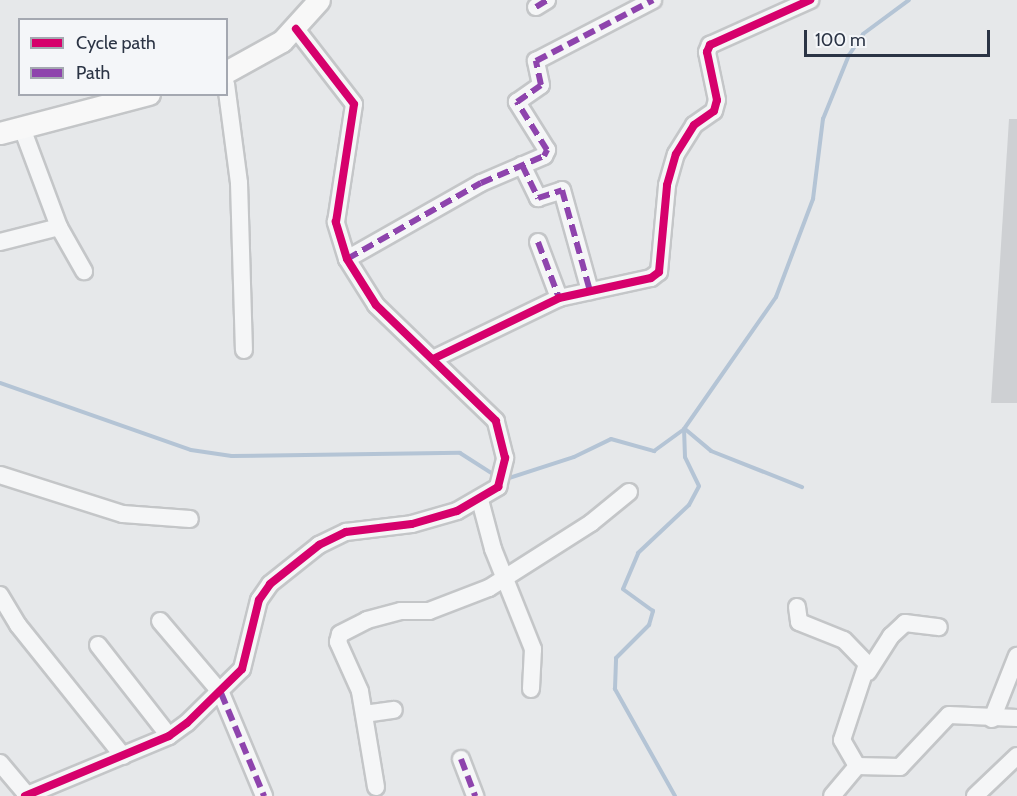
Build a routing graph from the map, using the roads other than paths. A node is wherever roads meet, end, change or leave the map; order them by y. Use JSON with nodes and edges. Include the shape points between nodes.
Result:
{"nodes":[{"id":1,"x":319,"y":0,"type":"edge"},
{"id":2,"x":653,"y":0,"type":"edge"},
{"id":3,"x":810,"y":0,"type":"edge"},
{"id":4,"x":296,"y":29,"type":"junction"},
{"id":5,"x":228,"y":71,"type":"edge"},
{"id":6,"x":142,"y":96,"type":"edge"},
{"id":7,"x":228,"y":96,"type":"edge"},
{"id":8,"x":22,"y":128,"type":"junction"},
{"id":9,"x":0,"y":133,"type":"edge"},
{"id":10,"x":522,"y":165,"type":"junction"},
{"id":11,"x":59,"y":227,"type":"junction"},
{"id":12,"x":0,"y":242,"type":"edge"},
{"id":13,"x":538,"y":242,"type":"dead end"},
{"id":14,"x":346,"y":259,"type":"junction"},
{"id":15,"x":84,"y":271,"type":"dead end"},
{"id":16,"x":590,"y":291,"type":"junction"},
{"id":17,"x":559,"y":298,"type":"junction"},
{"id":18,"x":244,"y":350,"type":"dead end"},
{"id":19,"x":433,"y":359,"type":"junction"},
{"id":20,"x":0,"y":475,"type":"edge"},
{"id":21,"x":629,"y":492,"type":"dead end"},
{"id":22,"x":480,"y":500,"type":"junction"},
{"id":23,"x":190,"y":519,"type":"dead end"},
{"id":24,"x":506,"y":579,"type":"junction"},
{"id":25,"x":0,"y":595,"type":"edge"},
{"id":26,"x":797,"y":607,"type":"dead end"},
{"id":27,"x":160,"y":621,"type":"dead end"},
{"id":28,"x":939,"y":627,"type":"dead end"},
{"id":29,"x":98,"y":645,"type":"dead end"},
{"id":30,"x":1017,"y":656,"type":"edge"},
{"id":31,"x":868,"y":672,"type":"junction"},
{"id":32,"x":531,"y":689,"type":"dead end"},
{"id":33,"x":220,"y":693,"type":"junction"},
{"id":34,"x":394,"y":710,"type":"dead end"},
{"id":35,"x":363,"y":714,"type":"junction"},
{"id":36,"x":1017,"y":718,"type":"edge"},
{"id":37,"x":992,"y":719,"type":"junction"},
{"id":38,"x":169,"y":736,"type":"junction"},
{"id":39,"x":123,"y":756,"type":"junction"},
{"id":40,"x":1017,"y":756,"type":"edge"},
{"id":41,"x":461,"y":759,"type":"dead end"},
{"id":42,"x":0,"y":763,"type":"edge"},
{"id":43,"x":857,"y":766,"type":"junction"},
{"id":44,"x":376,"y":787,"type":"dead end"},
{"id":45,"x":26,"y":795,"type":"edge"},
{"id":46,"x":264,"y":796,"type":"edge"},
{"id":47,"x":475,"y":796,"type":"edge"},
{"id":48,"x":832,"y":796,"type":"edge"},
{"id":49,"x":975,"y":796,"type":"edge"}],
"edges":[{"from":1,"to":4,"type":"main road"},
{"from":2,"to":10,"type":"street","via":[[536,61],[542,82],[517,102],[547,150]]},
{"from":3,"to":16,"type":"street","via":[[711,45],[706,52],[717,100],[714,111],[694,125],[676,154],[667,185],[659,272],[651,278]]},
{"from":4,"to":5,"type":"main road"},
{"from":4,"to":14,"type":"street","via":[[354,104],[336,222]]},
{"from":6,"to":8,"type":"main road"},
{"from":7,"to":18,"type":"street","via":[[239,183]]},
{"from":8,"to":9,"type":"main road"},
{"from":8,"to":11,"type":"street"},
{"from":10,"to":14,"type":"street"},
{"from":10,"to":16,"type":"street","via":[[538,198],[562,189]]},
{"from":11,"to":12,"type":"street"},
{"from":11,"to":15,"type":"street"},
{"from":13,"to":17,"type":"street"},
{"from":14,"to":19,"type":"street","via":[[376,306]]},
{"from":16,"to":17,"type":"street"},
{"from":17,"to":19,"type":"street"},
{"from":19,"to":22,"type":"street","via":[[496,421],[504,447],[503,470],[498,487]]},
{"from":20,"to":23,"type":"street","via":[[123,514]]},
{"from":21,"to":24,"type":"street"},
{"from":22,"to":24,"type":"street"},
{"from":22,"to":33,"type":"street","via":[[412,524],[346,532],[294,563],[259,600],[242,669]]},
{"from":24,"to":32,"type":"street","via":[[533,649]]},
{"from":24,"to":35,"type":"street","via":[[429,611],[379,617],[340,634],[338,642],[360,691]]},
{"from":25,"to":39,"type":"street","via":[[18,626]]},
{"from":26,"to":31,"type":"street","via":[[799,622],[844,640],[865,658]]},
{"from":27,"to":33,"type":"street"},
{"from":28,"to":31,"type":"street","via":[[905,623],[891,636]]},
{"from":29,"to":38,"type":"street"},
{"from":30,"to":37,"type":"street"},
{"from":31,"to":43,"type":"street","via":[[843,730],[842,740]]},
{"from":33,"to":38,"type":"street"},
{"from":33,"to":46,"type":"street"},
{"from":34,"to":35,"type":"street"},
{"from":35,"to":44,"type":"street"},
{"from":36,"to":37,"type":"street"},
{"from":37,"to":43,"type":"street","via":[[949,715],[900,766]]},
{"from":38,"to":39,"type":"street"},
{"from":39,"to":45,"type":"street"},
{"from":40,"to":49,"type":"street"},
{"from":41,"to":47,"type":"street"},
{"from":42,"to":45,"type":"street"},
{"from":43,"to":48,"type":"street"}]}
